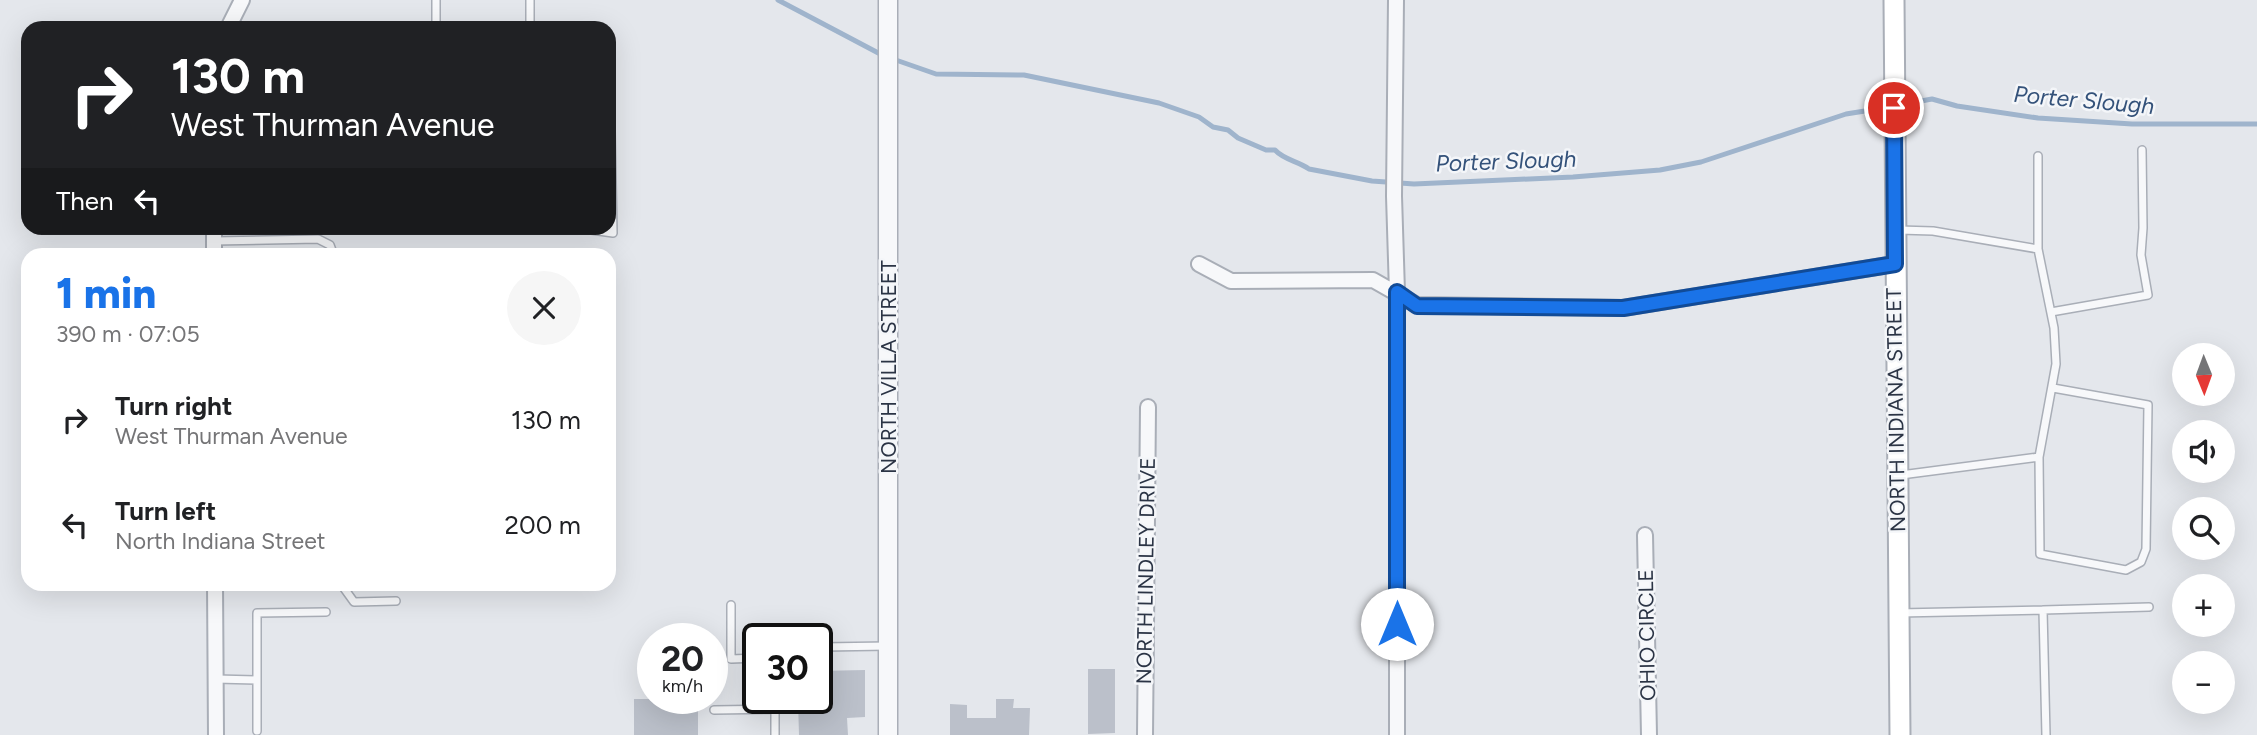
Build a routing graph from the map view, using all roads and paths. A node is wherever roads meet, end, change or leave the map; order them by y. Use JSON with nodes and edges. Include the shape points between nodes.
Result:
{"nodes":[{"id":1,"x":242,"y":0,"type":"edge"},
{"id":2,"x":436,"y":0,"type":"edge"},
{"id":3,"x":530,"y":0,"type":"edge"},
{"id":4,"x":888,"y":0,"type":"edge"},
{"id":5,"x":1396,"y":0,"type":"edge"},
{"id":6,"x":1894,"y":0,"type":"edge"},
{"id":7,"x":232,"y":21,"type":"edge"},
{"id":8,"x":436,"y":21,"type":"edge"},
{"id":9,"x":530,"y":21,"type":"edge"},
{"id":10,"x":2142,"y":150,"type":"dead end"},
{"id":11,"x":2038,"y":156,"type":"dead end"},
{"id":12,"x":1895,"y":230,"type":"junction"},
{"id":13,"x":214,"y":241,"type":"edge"},
{"id":14,"x":331,"y":248,"type":"edge"},
{"id":15,"x":2038,"y":249,"type":"junction"},
{"id":16,"x":1199,"y":264,"type":"dead end"},
{"id":17,"x":1895,"y":264,"type":"junction"},
{"id":18,"x":1397,"y":292,"type":"junction"},
{"id":19,"x":2051,"y":312,"type":"junction"},
{"id":20,"x":2053,"y":388,"type":"junction"},
{"id":21,"x":1148,"y":407,"type":"dead end"},
{"id":22,"x":2039,"y":457,"type":"junction"},
{"id":23,"x":1897,"y":475,"type":"junction"},
{"id":24,"x":1646,"y":535,"type":"dead end"},
{"id":25,"x":215,"y":591,"type":"edge"},
{"id":26,"x":346,"y":591,"type":"edge"},
{"id":27,"x":396,"y":601,"type":"dead end"},
{"id":28,"x":731,"y":605,"type":"dead end"},
{"id":29,"x":2148,"y":607,"type":"dead end"},
{"id":30,"x":2043,"y":610,"type":"junction"},
{"id":31,"x":326,"y":612,"type":"dead end"},
{"id":32,"x":1899,"y":613,"type":"junction"},
{"id":33,"x":888,"y":646,"type":"junction"},
{"id":34,"x":833,"y":647,"type":"edge"},
{"id":35,"x":742,"y":659,"type":"edge"},
{"id":36,"x":216,"y":680,"type":"junction"},
{"id":37,"x":257,"y":680,"type":"junction"},
{"id":38,"x":775,"y":714,"type":"edge"},
{"id":39,"x":257,"y":731,"type":"dead end"},
{"id":40,"x":216,"y":735,"type":"edge"},
{"id":41,"x":775,"y":735,"type":"edge"},
{"id":42,"x":888,"y":735,"type":"edge"},
{"id":43,"x":1145,"y":735,"type":"edge"},
{"id":44,"x":1397,"y":735,"type":"edge"},
{"id":45,"x":1649,"y":735,"type":"edge"},
{"id":46,"x":1900,"y":735,"type":"edge"},
{"id":47,"x":2046,"y":735,"type":"edge"}],
"edges":[{"from":1,"to":7,"type":"street"},
{"from":2,"to":8,"type":"lane"},
{"from":3,"to":9,"type":"lane"},
{"from":4,"to":33,"type":"street","name":"NORTH VILLA STREET"},
{"from":5,"to":18,"type":"street"},
{"from":6,"to":12,"type":"main road","name":"NORTH INDIANA STREET"},
{"from":10,"to":19,"type":"lane","via":[[2141,255],[2148,295]]},
{"from":11,"to":15,"type":"lane"},
{"from":12,"to":15,"type":"lane","via":[[1933,231]]},
{"from":12,"to":17,"type":"main road","name":"NORTH INDIANA STREET"},
{"from":13,"to":14,"type":"lane","via":[[318,239]]},
{"from":15,"to":19,"type":"lane"},
{"from":16,"to":18,"type":"street","via":[[1231,281],[1373,281]]},
{"from":17,"to":18,"type":"street","via":[[1623,308],[1417,306]]},
{"from":17,"to":23,"type":"main road","name":"NORTH INDIANA STREET"},
{"from":18,"to":44,"type":"street"},
{"from":19,"to":20,"type":"lane","via":[[2056,365]]},
{"from":20,"to":22,"type":"lane"},
{"from":20,"to":22,"type":"lane","via":[[2148,405],[2146,549],[2141,562],[2126,570],[2039,554]]},
{"from":21,"to":43,"type":"street","name":"NORTH LINDLEY DRIVE"},
{"from":22,"to":23,"type":"lane"},
{"from":23,"to":32,"type":"main road","name":"NORTH INDIANA STREET"},
{"from":24,"to":45,"type":"street","name":"OHIO CIRCLE"},
{"from":25,"to":36,"type":"street"},
{"from":26,"to":27,"type":"lane","via":[[354,602]]},
{"from":28,"to":35,"type":"lane","via":[[732,659]]},
{"from":29,"to":30,"type":"lane"},
{"from":30,"to":32,"type":"lane"},
{"from":30,"to":47,"type":"lane"},
{"from":31,"to":37,"type":"lane","via":[[257,613]]},
{"from":32,"to":46,"type":"main road","name":"NORTH INDIANA STREET"},
{"from":33,"to":34,"type":"lane"},
{"from":33,"to":42,"type":"street","name":"NORTH VILLA STREET"},
{"from":36,"to":37,"type":"lane"},
{"from":36,"to":40,"type":"street"},
{"from":37,"to":39,"type":"lane"},
{"from":38,"to":41,"type":"lane"}]}
